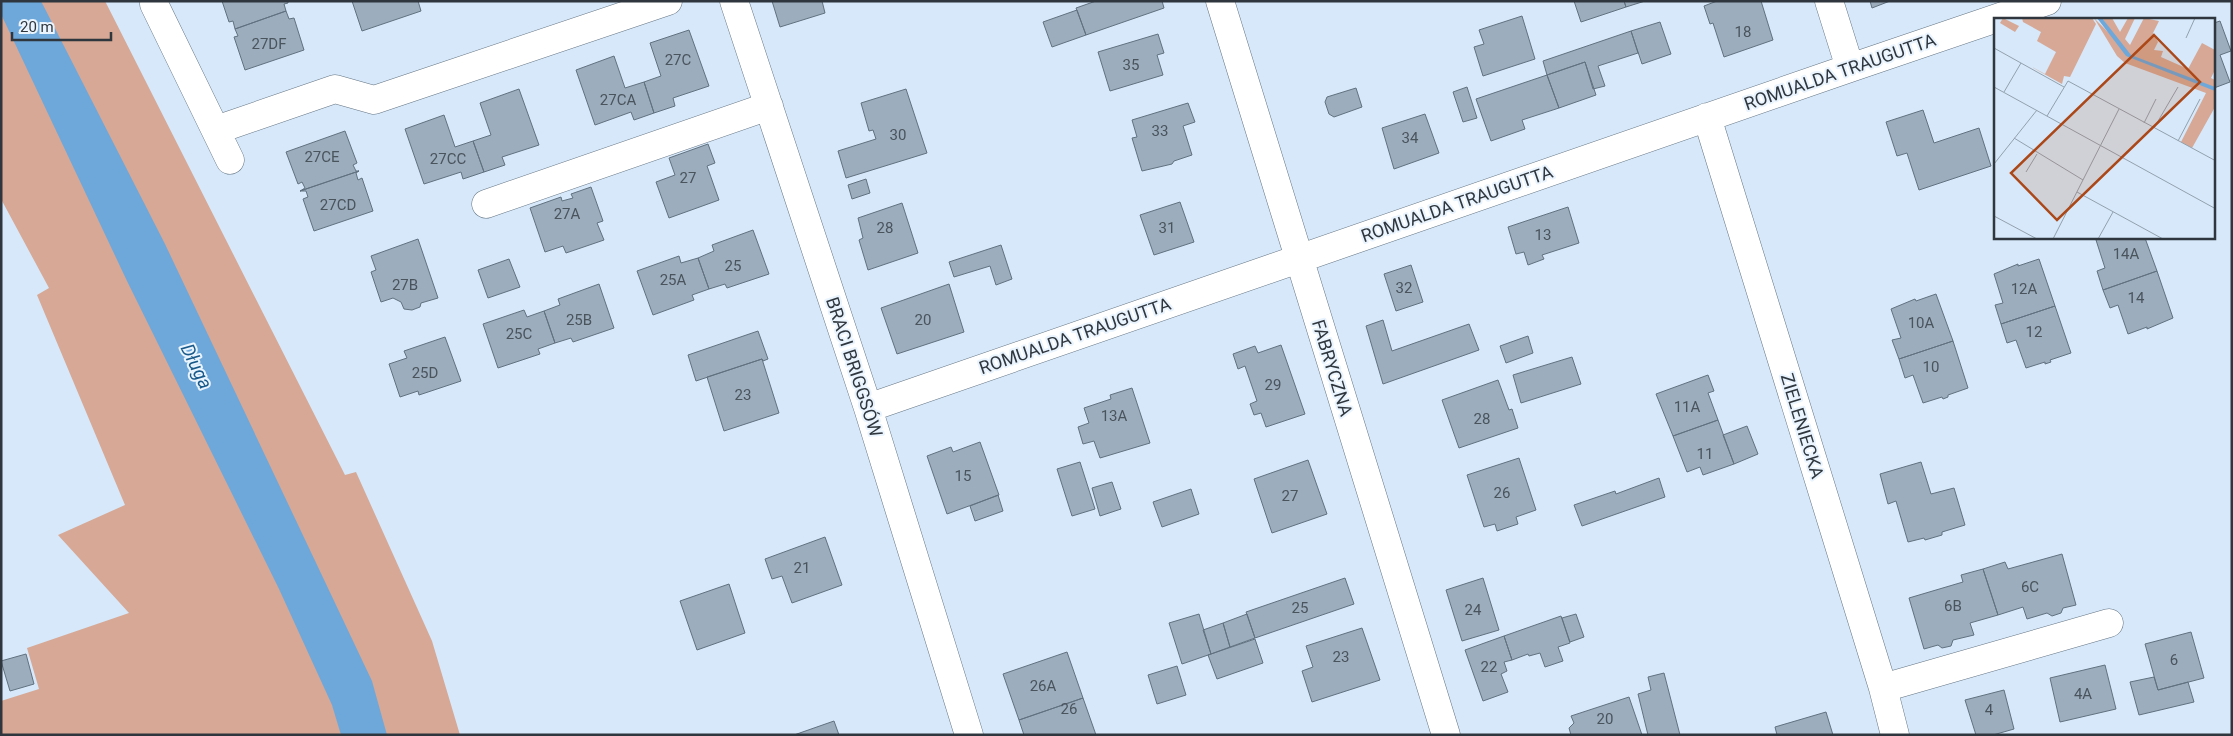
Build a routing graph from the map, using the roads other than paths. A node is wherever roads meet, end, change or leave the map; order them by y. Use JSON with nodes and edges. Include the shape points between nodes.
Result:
{"nodes":[{"id":1,"x":668,"y":1,"type":"edge"},
{"id":2,"x":734,"y":1,"type":"edge"},
{"id":3,"x":1220,"y":1,"type":"edge"},
{"id":4,"x":1829,"y":1,"type":"edge"},
{"id":5,"x":2047,"y":1,"type":"edge"},
{"id":6,"x":154,"y":4,"type":"dead end"},
{"id":7,"x":1997,"y":18,"type":"edge"},
{"id":8,"x":1994,"y":19,"type":"edge"},
{"id":9,"x":1850,"y":68,"type":"junction"},
{"id":10,"x":768,"y":106,"type":"junction"},
{"id":11,"x":1707,"y":117,"type":"junction"},
{"id":12,"x":216,"y":130,"type":"junction"},
{"id":13,"x":230,"y":160,"type":"dead end"},
{"id":14,"x":486,"y":204,"type":"dead end"},
{"id":15,"x":1299,"y":259,"type":"junction"},
{"id":16,"x":868,"y":408,"type":"junction"},
{"id":17,"x":2109,"y":623,"type":"dead end"},
{"id":18,"x":1883,"y":688,"type":"junction"},
{"id":19,"x":969,"y":735,"type":"edge"},
{"id":20,"x":1446,"y":735,"type":"edge"},
{"id":21,"x":1895,"y":735,"type":"edge"}],
"edges":[{"from":1,"to":12,"type":"street","via":[[374,100],[335,89]]},
{"from":2,"to":10,"type":"street","name":"BRACI BRIGGSÓW"},
{"from":3,"to":15,"type":"street","name":"FABRYCZNA"},
{"from":4,"to":9,"type":"street"},
{"from":5,"to":7,"type":"street","name":"ROMUALDA TRAUGUTTA"},
{"from":6,"to":12,"type":"street"},
{"from":8,"to":9,"type":"street","name":"ROMUALDA TRAUGUTTA"},
{"from":9,"to":11,"type":"street","name":"ROMUALDA TRAUGUTTA"},
{"from":10,"to":14,"type":"street"},
{"from":10,"to":16,"type":"street","name":"BRACI BRIGGSÓW"},
{"from":11,"to":15,"type":"street","name":"ROMUALDA TRAUGUTTA"},
{"from":11,"to":18,"type":"street","name":"ZIELENIECKA"},
{"from":12,"to":13,"type":"street"},
{"from":15,"to":16,"type":"street","name":"ROMUALDA TRAUGUTTA"},
{"from":15,"to":20,"type":"street","name":"FABRYCZNA"},
{"from":16,"to":19,"type":"street","name":"BRACI BRIGGSÓW"},
{"from":17,"to":18,"type":"street"},
{"from":18,"to":21,"type":"street","name":"ZIELENIECKA"}]}
